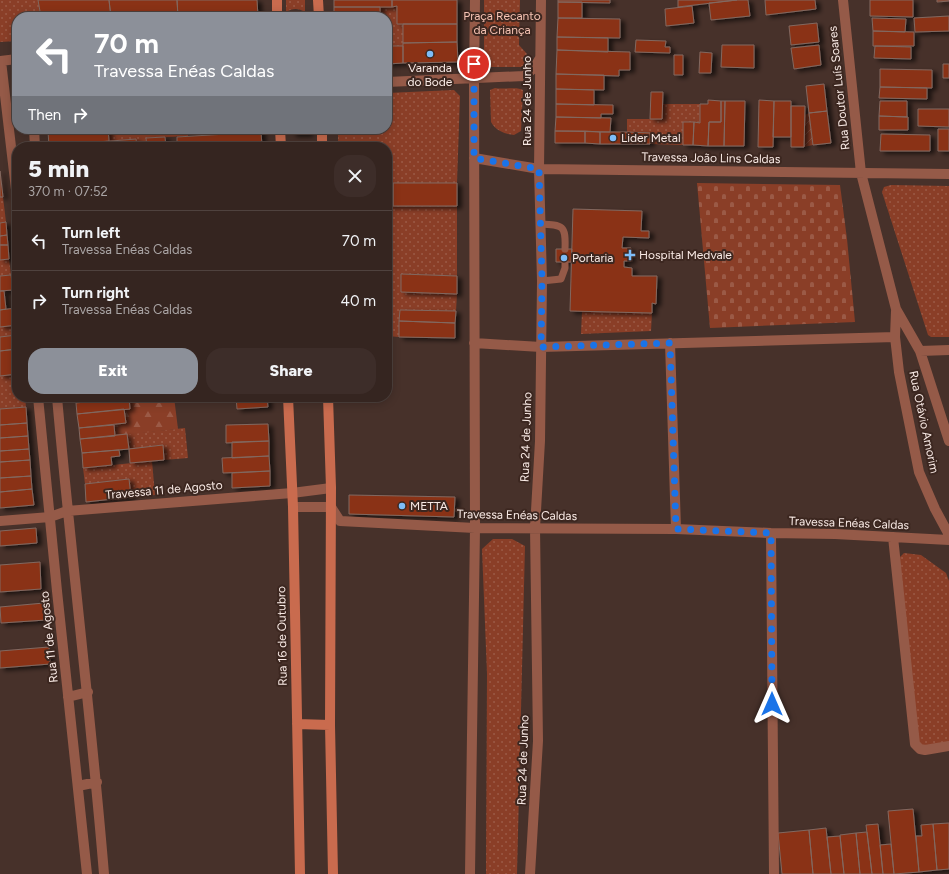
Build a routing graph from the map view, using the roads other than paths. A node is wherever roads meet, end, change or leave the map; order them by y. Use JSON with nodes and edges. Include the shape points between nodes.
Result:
{"nodes":[{"id":1,"x":277,"y":0,"type":"edge"},
{"id":2,"x":318,"y":0,"type":"edge"},
{"id":3,"x":475,"y":0,"type":"edge"},
{"id":4,"x":541,"y":0,"type":"edge"},
{"id":5,"x":843,"y":0,"type":"edge"},
{"id":6,"x":277,"y":12,"type":"edge"},
{"id":7,"x":319,"y":12,"type":"edge"},
{"id":8,"x":540,"y":58,"type":"junction"},
{"id":9,"x":12,"y":60,"type":"edge"},
{"id":10,"x":1,"y":61,"type":"edge"},
{"id":11,"x":474,"y":79,"type":"junction"},
{"id":12,"x":392,"y":82,"type":"edge"},
{"id":13,"x":12,"y":155,"type":"edge"},
{"id":14,"x":474,"y":158,"type":"junction"},
{"id":15,"x":539,"y":169,"type":"junction"},
{"id":16,"x":861,"y":173,"type":"junction"},
{"id":17,"x":949,"y":174,"type":"edge"},
{"id":18,"x":540,"y":224,"type":"junction"},
{"id":19,"x":565,"y":249,"type":"dead end"},
{"id":20,"x":565,"y":262,"type":"dead end"},
{"id":21,"x":542,"y":281,"type":"junction"},
{"id":22,"x":896,"y":309,"type":"junction"},
{"id":23,"x":895,"y":337,"type":"junction"},
{"id":24,"x":474,"y":343,"type":"junction"},
{"id":25,"x":670,"y":343,"type":"junction"},
{"id":26,"x":541,"y":347,"type":"junction"},
{"id":27,"x":949,"y":350,"type":"edge"},
{"id":28,"x":920,"y":351,"type":"junction"},
{"id":29,"x":38,"y":402,"type":"edge"},
{"id":30,"x":57,"y":402,"type":"edge"},
{"id":31,"x":288,"y":402,"type":"edge"},
{"id":32,"x":328,"y":402,"type":"edge"},
{"id":33,"x":949,"y":441,"type":"edge"},
{"id":34,"x":331,"y":488,"type":"junction"},
{"id":35,"x":292,"y":493,"type":"junction"},
{"id":36,"x":293,"y":507,"type":"junction"},
{"id":37,"x":331,"y":507,"type":"junction"},
{"id":38,"x":67,"y":511,"type":"junction"},
{"id":39,"x":50,"y":517,"type":"junction"},
{"id":40,"x":0,"y":521,"type":"edge"},
{"id":41,"x":475,"y":528,"type":"junction"},
{"id":42,"x":535,"y":528,"type":"junction"},
{"id":43,"x":676,"y":529,"type":"junction"},
{"id":44,"x":771,"y":533,"type":"junction"},
{"id":45,"x":949,"y":535,"type":"edge"},
{"id":46,"x":893,"y":538,"type":"junction"},
{"id":47,"x":949,"y":540,"type":"edge"},
{"id":48,"x":88,"y":692,"type":"junction"},
{"id":49,"x":68,"y":697,"type":"junction"},
{"id":50,"x":297,"y":724,"type":"junction"},
{"id":51,"x":330,"y":725,"type":"junction"},
{"id":52,"x":949,"y":746,"type":"edge"},
{"id":53,"x":97,"y":782,"type":"junction"},
{"id":54,"x":78,"y":786,"type":"junction"},
{"id":55,"x":87,"y":874,"type":"edge"},
{"id":56,"x":104,"y":874,"type":"edge"},
{"id":57,"x":300,"y":874,"type":"edge"},
{"id":58,"x":333,"y":874,"type":"edge"},
{"id":59,"x":470,"y":874,"type":"edge"},
{"id":60,"x":530,"y":874,"type":"edge"},
{"id":61,"x":774,"y":874,"type":"edge"}],
"edges":[{"from":1,"to":6,"type":"street"},
{"from":2,"to":7,"type":"street"},
{"from":3,"to":11,"type":"street"},
{"from":4,"to":8,"type":"street","name":"Rua 24 de Junho"},
{"from":5,"to":16,"type":"street","name":"Rua Doutor Luís Soares"},
{"from":8,"to":11,"type":"street","via":[[534,68],[524,76]]},
{"from":8,"to":15,"type":"street","name":"Rua 24 de Junho"},
{"from":9,"to":10,"type":"street"},
{"from":10,"to":13,"type":"street"},
{"from":11,"to":12,"type":"street"},
{"from":11,"to":14,"type":"street"},
{"from":14,"to":15,"type":"street","name":"Travessa João Lins Caldas"},
{"from":14,"to":24,"type":"street"},
{"from":15,"to":16,"type":"street","name":"Travessa João Lins Caldas"},
{"from":15,"to":18,"type":"street","name":"Rua 24 de Junho"},
{"from":16,"to":17,"type":"street","name":"Travessa João Lins Caldas"},
{"from":16,"to":22,"type":"street","name":"Rua Otávio Amorim"},
{"from":18,"to":19,"type":"lane","via":[[562,228],[566,235]]},
{"from":18,"to":21,"type":"street","name":"Rua 24 de Junho"},
{"from":20,"to":21,"type":"lane","via":[[561,279]]},
{"from":21,"to":26,"type":"street","name":"Rua 24 de Junho"},
{"from":22,"to":23,"type":"street","name":"Rua Otávio Amorim"},
{"from":22,"to":28,"type":"street","name":"Rua Otávio Amorim"},
{"from":23,"to":25,"type":"street"},
{"from":23,"to":45,"type":"street","name":"Rua Otávio Amorim","via":[[919,472]]},
{"from":24,"to":26,"type":"street"},
{"from":24,"to":41,"type":"street"},
{"from":25,"to":26,"type":"street"},
{"from":25,"to":43,"type":"street"},
{"from":26,"to":42,"type":"street","name":"Rua 24 de Junho","via":[[540,441]]},
{"from":27,"to":28,"type":"street"},
{"from":28,"to":33,"type":"street","name":"Rua Otávio Amorim"},
{"from":29,"to":39,"type":"street","name":"Rua 11 de Agosto"},
{"from":30,"to":38,"type":"street"},
{"from":31,"to":35,"type":"street","name":"Rua 16 de Outubro"},
{"from":32,"to":34,"type":"street"},
{"from":34,"to":35,"type":"street","name":"Travessa 11 de Agosto"},
{"from":34,"to":37,"type":"street"},
{"from":35,"to":36,"type":"street","name":"Rua 16 de Outubro"},
{"from":35,"to":38,"type":"street","name":"Travessa 11 de Agosto"},
{"from":36,"to":37,"type":"street"},
{"from":36,"to":50,"type":"street","name":"Rua 16 de Outubro"},
{"from":37,"to":41,"type":"street","name":"Travessa Enéas Caldas","via":[[340,521]]},
{"from":37,"to":51,"type":"street"},
{"from":38,"to":39,"type":"street","name":"Travessa 11 de Agosto"},
{"from":38,"to":48,"type":"street"},
{"from":39,"to":40,"type":"street","name":"Travessa 11 de Agosto"},
{"from":39,"to":49,"type":"street","name":"Rua 11 de Agosto"},
{"from":41,"to":42,"type":"street","name":"Travessa Enéas Caldas"},
{"from":41,"to":59,"type":"street"},
{"from":42,"to":43,"type":"street","name":"Travessa Enéas Caldas"},
{"from":42,"to":60,"type":"street","name":"Rua 24 de Junho","via":[[538,741]]},
{"from":43,"to":44,"type":"street","name":"Travessa Enéas Caldas"},
{"from":44,"to":46,"type":"street","name":"Travessa Enéas Caldas"},
{"from":44,"to":61,"type":"street"},
{"from":46,"to":47,"type":"street","name":"Travessa Enéas Caldas"},
{"from":46,"to":52,"type":"street","via":[[915,744],[925,750]]},
{"from":48,"to":49,"type":"street"},
{"from":48,"to":53,"type":"street"},
{"from":49,"to":54,"type":"street","name":"Rua 11 de Agosto"},
{"from":50,"to":51,"type":"street"},
{"from":50,"to":57,"type":"street","name":"Rua 16 de Outubro"},
{"from":51,"to":58,"type":"street"},
{"from":53,"to":54,"type":"street"},
{"from":53,"to":56,"type":"street"},
{"from":54,"to":55,"type":"street","name":"Rua 11 de Agosto"}]}
